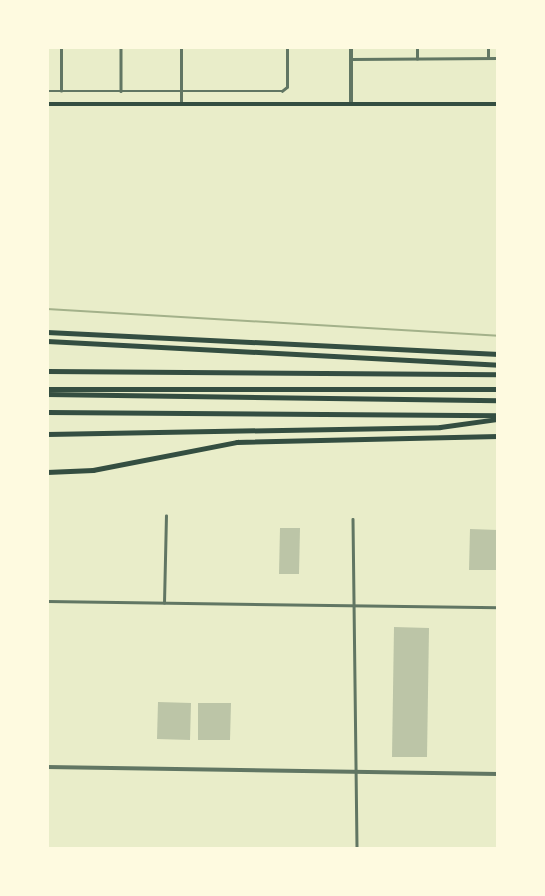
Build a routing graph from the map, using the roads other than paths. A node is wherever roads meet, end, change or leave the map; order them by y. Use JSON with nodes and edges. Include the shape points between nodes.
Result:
{"nodes":[{"id":1,"x":61,"y":47,"type":"edge"},
{"id":2,"x":121,"y":47,"type":"edge"},
{"id":3,"x":181,"y":47,"type":"edge"},
{"id":4,"x":287,"y":47,"type":"edge"},
{"id":5,"x":351,"y":47,"type":"edge"},
{"id":6,"x":417,"y":47,"type":"edge"},
{"id":7,"x":488,"y":47,"type":"edge"},
{"id":8,"x":488,"y":58,"type":"junction"},
{"id":9,"x":498,"y":58,"type":"edge"},
{"id":10,"x":351,"y":59,"type":"junction"},
{"id":11,"x":417,"y":59,"type":"junction"},
{"id":12,"x":47,"y":91,"type":"edge"},
{"id":13,"x":61,"y":91,"type":"junction"},
{"id":14,"x":121,"y":91,"type":"junction"},
{"id":15,"x":181,"y":91,"type":"junction"},
{"id":16,"x":47,"y":104,"type":"edge"},
{"id":17,"x":181,"y":104,"type":"junction"},
{"id":18,"x":351,"y":104,"type":"junction"},
{"id":19,"x":498,"y":104,"type":"edge"},
{"id":20,"x":47,"y":332,"type":"edge"},
{"id":21,"x":47,"y":341,"type":"edge"},
{"id":22,"x":498,"y":354,"type":"edge"},
{"id":23,"x":498,"y":365,"type":"edge"},
{"id":24,"x":47,"y":370,"type":"edge"},
{"id":25,"x":498,"y":374,"type":"edge"},
{"id":26,"x":498,"y":389,"type":"edge"},
{"id":27,"x":47,"y":392,"type":"edge"},
{"id":28,"x":67,"y":392,"type":"junction"},
{"id":29,"x":498,"y":400,"type":"edge"},
{"id":30,"x":47,"y":411,"type":"edge"},
{"id":31,"x":498,"y":417,"type":"edge"},
{"id":32,"x":47,"y":433,"type":"edge"},
{"id":33,"x":498,"y":436,"type":"edge"},
{"id":34,"x":47,"y":472,"type":"edge"},
{"id":35,"x":166,"y":516,"type":"dead end"},
{"id":36,"x":353,"y":519,"type":"dead end"},
{"id":37,"x":47,"y":601,"type":"edge"},
{"id":38,"x":164,"y":603,"type":"junction"},
{"id":39,"x":354,"y":605,"type":"junction"},
{"id":40,"x":498,"y":607,"type":"edge"},
{"id":41,"x":47,"y":767,"type":"edge"},
{"id":42,"x":358,"y":772,"type":"junction"},
{"id":43,"x":498,"y":774,"type":"edge"},
{"id":44,"x":357,"y":849,"type":"edge"}],
"edges":[{"from":1,"to":13,"type":"street"},
{"from":2,"to":14,"type":"street"},
{"from":3,"to":15,"type":"street"},
{"from":4,"to":15,"type":"street","via":[[286,90]]},
{"from":5,"to":10,"type":"street"},
{"from":6,"to":11,"type":"street"},
{"from":7,"to":8,"type":"street"},
{"from":8,"to":9,"type":"street"},
{"from":8,"to":11,"type":"street"},
{"from":10,"to":11,"type":"street"},
{"from":10,"to":18,"type":"street"},
{"from":12,"to":13,"type":"street"},
{"from":13,"to":14,"type":"street"},
{"from":14,"to":15,"type":"street"},
{"from":15,"to":17,"type":"street"},
{"from":16,"to":17,"type":"main road"},
{"from":17,"to":18,"type":"main road"},
{"from":18,"to":19,"type":"main road"},
{"from":20,"to":22,"type":"main road"},
{"from":21,"to":23,"type":"highway"},
{"from":24,"to":25,"type":"highway"},
{"from":26,"to":28,"type":"highway"},
{"from":27,"to":28,"type":"highway"},
{"from":28,"to":29,"type":"highway"},
{"from":30,"to":31,"type":"highway"},
{"from":31,"to":32,"type":"highway","via":[[440,427]]},
{"from":33,"to":34,"type":"main road","via":[[237,442],[93,470]]},
{"from":35,"to":38,"type":"street"},
{"from":36,"to":39,"type":"street"},
{"from":37,"to":38,"type":"street"},
{"from":38,"to":39,"type":"street"},
{"from":39,"to":40,"type":"street"},
{"from":39,"to":42,"type":"street"},
{"from":41,"to":42,"type":"street"},
{"from":42,"to":43,"type":"street"},
{"from":42,"to":44,"type":"street"}]}
